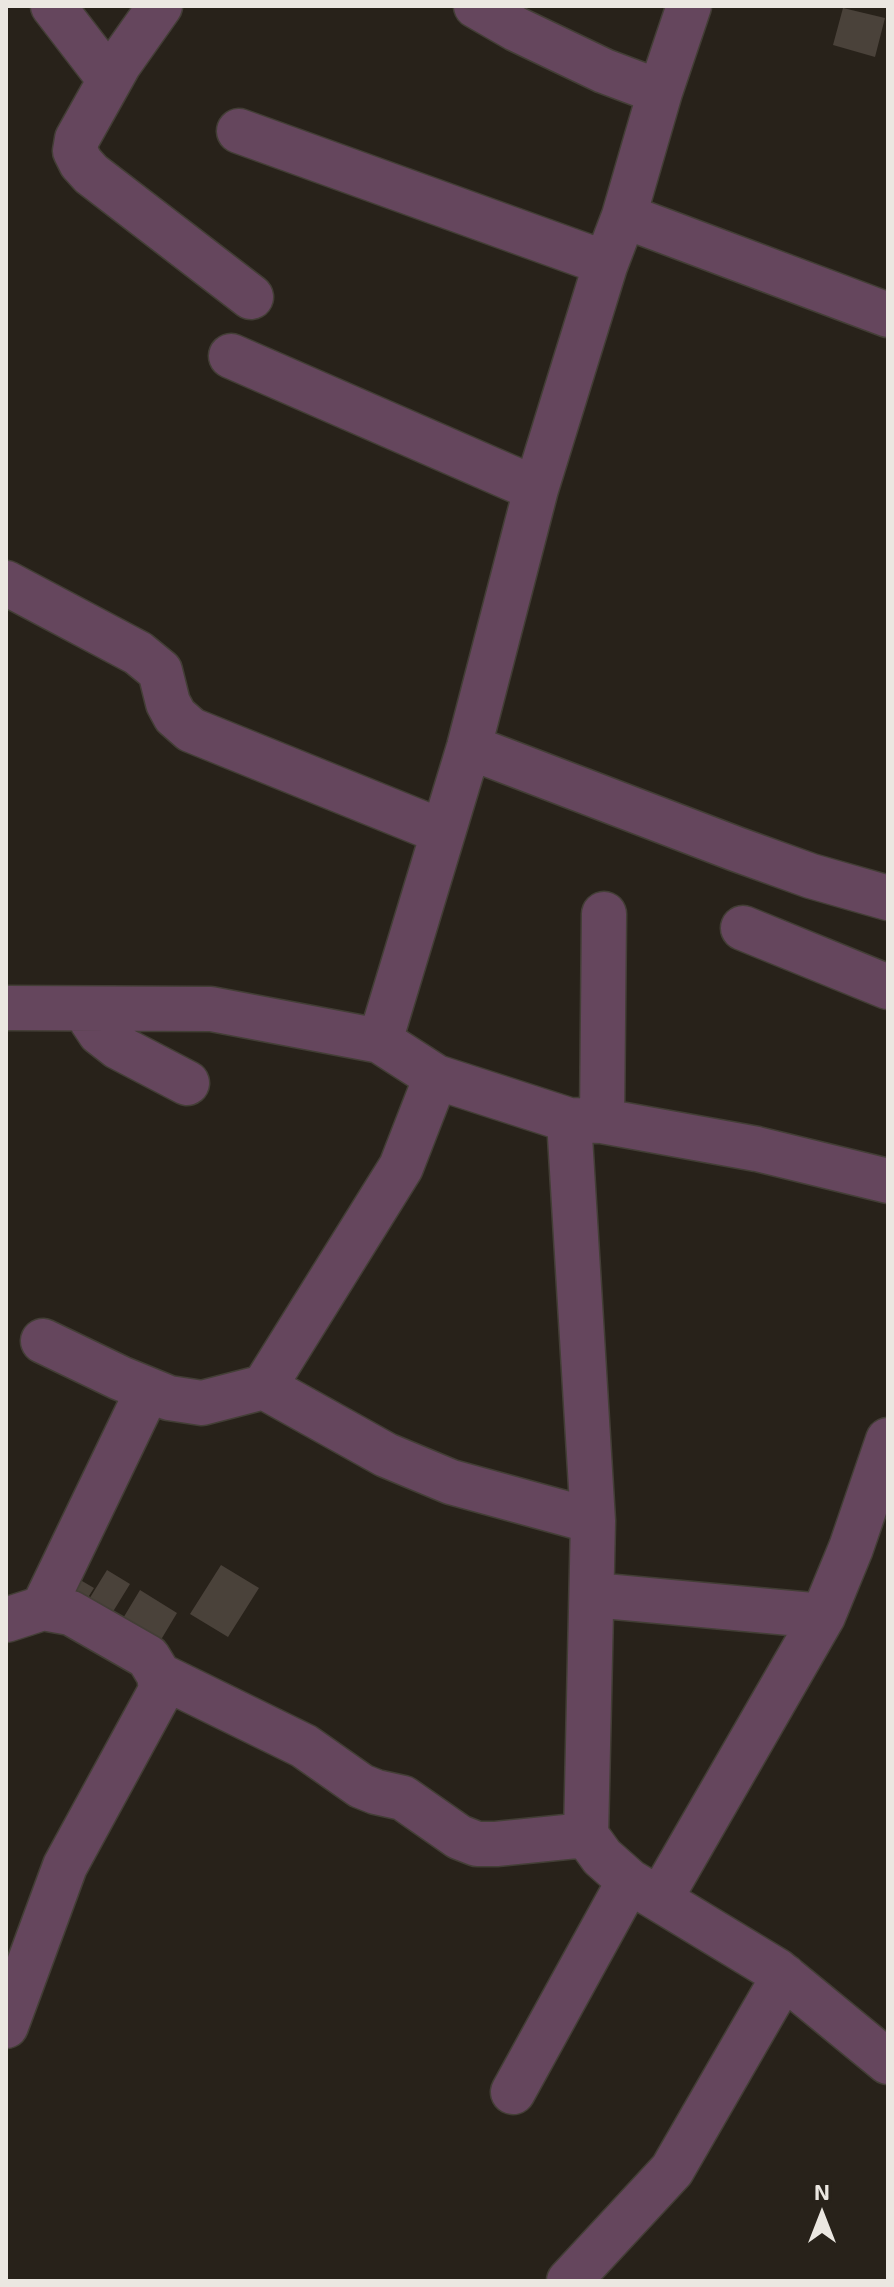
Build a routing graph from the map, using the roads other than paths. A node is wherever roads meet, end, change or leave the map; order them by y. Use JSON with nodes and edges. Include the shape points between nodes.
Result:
{"nodes":[{"id":1,"x":53,"y":6,"type":"edge"},
{"id":2,"x":160,"y":6,"type":"edge"},
{"id":3,"x":476,"y":6,"type":"edge"},
{"id":4,"x":689,"y":6,"type":"edge"},
{"id":5,"x":110,"y":80,"type":"junction"},
{"id":6,"x":660,"y":92,"type":"junction"},
{"id":7,"x":239,"y":131,"type":"dead end"},
{"id":8,"x":624,"y":216,"type":"junction"},
{"id":9,"x":605,"y":266,"type":"junction"},
{"id":10,"x":251,"y":297,"type":"dead end"},
{"id":11,"x":888,"y":315,"type":"edge"},
{"id":12,"x":231,"y":356,"type":"dead end"},
{"id":13,"x":536,"y":489,"type":"junction"},
{"id":14,"x":6,"y":583,"type":"edge"},
{"id":15,"x":469,"y":747,"type":"junction"},
{"id":16,"x":443,"y":832,"type":"junction"},
{"id":17,"x":888,"y":898,"type":"edge"},
{"id":18,"x":604,"y":914,"type":"dead end"},
{"id":19,"x":743,"y":928,"type":"dead end"},
{"id":20,"x":888,"y":987,"type":"edge"},
{"id":21,"x":6,"y":1008,"type":"edge"},
{"id":22,"x":84,"y":1009,"type":"junction"},
{"id":23,"x":380,"y":1041,"type":"junction"},
{"id":24,"x":436,"y":1077,"type":"junction"},
{"id":25,"x":187,"y":1083,"type":"dead end"},
{"id":26,"x":586,"y":1120,"type":"junction"},
{"id":27,"x":888,"y":1181,"type":"edge"},
{"id":28,"x":43,"y":1341,"type":"dead end"},
{"id":29,"x":264,"y":1387,"type":"junction"},
{"id":30,"x":148,"y":1390,"type":"junction"},
{"id":31,"x":888,"y":1440,"type":"edge"},
{"id":32,"x":593,"y":1521,"type":"junction"},
{"id":33,"x":593,"y":1595,"type":"junction"},
{"id":34,"x":24,"y":1614,"type":"edge"},
{"id":35,"x":823,"y":1616,"type":"junction"},
{"id":36,"x":159,"y":1675,"type":"junction"},
{"id":37,"x":586,"y":1835,"type":"junction"},
{"id":38,"x":645,"y":1890,"type":"junction"},
{"id":39,"x":784,"y":1976,"type":"junction"},
{"id":40,"x":6,"y":2026,"type":"edge"},
{"id":41,"x":888,"y":2062,"type":"edge"},
{"id":42,"x":513,"y":2092,"type":"dead end"},
{"id":43,"x":569,"y":2281,"type":"edge"}],
"edges":[{"from":1,"to":5,"type":"street"},
{"from":2,"to":5,"type":"street"},
{"from":3,"to":6,"type":"street","via":[[604,71]]},
{"from":4,"to":6,"type":"street"},
{"from":5,"to":10,"type":"street","via":[[77,139],[81,163]]},
{"from":6,"to":8,"type":"street"},
{"from":7,"to":9,"type":"street"},
{"from":8,"to":9,"type":"street"},
{"from":8,"to":11,"type":"street"},
{"from":9,"to":13,"type":"street"},
{"from":12,"to":13,"type":"street"},
{"from":13,"to":15,"type":"street"},
{"from":14,"to":16,"type":"street","via":[[138,653],[160,671],[168,703],[191,730]]},
{"from":15,"to":16,"type":"street"},
{"from":15,"to":17,"type":"street","via":[[811,876]]},
{"from":16,"to":23,"type":"street"},
{"from":18,"to":26,"type":"street"},
{"from":19,"to":20,"type":"street"},
{"from":21,"to":22,"type":"street"},
{"from":22,"to":23,"type":"street","via":[[211,1009]]},
{"from":22,"to":25,"type":"street","via":[[100,1033],[118,1047]]},
{"from":23,"to":24,"type":"street"},
{"from":24,"to":26,"type":"street"},
{"from":24,"to":29,"type":"street","via":[[401,1167]]},
{"from":26,"to":27,"type":"street","via":[[757,1149]]},
{"from":26,"to":32,"type":"street"},
{"from":28,"to":30,"type":"street"},
{"from":29,"to":30,"type":"street","via":[[202,1403]]},
{"from":29,"to":32,"type":"street","via":[[386,1455],[451,1482]]},
{"from":30,"to":34,"type":"street"},
{"from":31,"to":35,"type":"street"},
{"from":32,"to":33,"type":"street"},
{"from":33,"to":35,"type":"street"},
{"from":33,"to":37,"type":"street"},
{"from":34,"to":36,"type":"street","via":[[71,1613],[148,1657]]},
{"from":35,"to":38,"type":"street"},
{"from":36,"to":37,"type":"street","via":[[304,1746],[361,1786],[403,1798],[468,1841],[496,1844]]},
{"from":36,"to":40,"type":"street","via":[[161,1690],[65,1866]]},
{"from":37,"to":38,"type":"street","via":[[602,1857]]},
{"from":38,"to":39,"type":"street"},
{"from":38,"to":42,"type":"street"},
{"from":39,"to":41,"type":"street"},
{"from":39,"to":43,"type":"street","via":[[672,2170]]}]}
